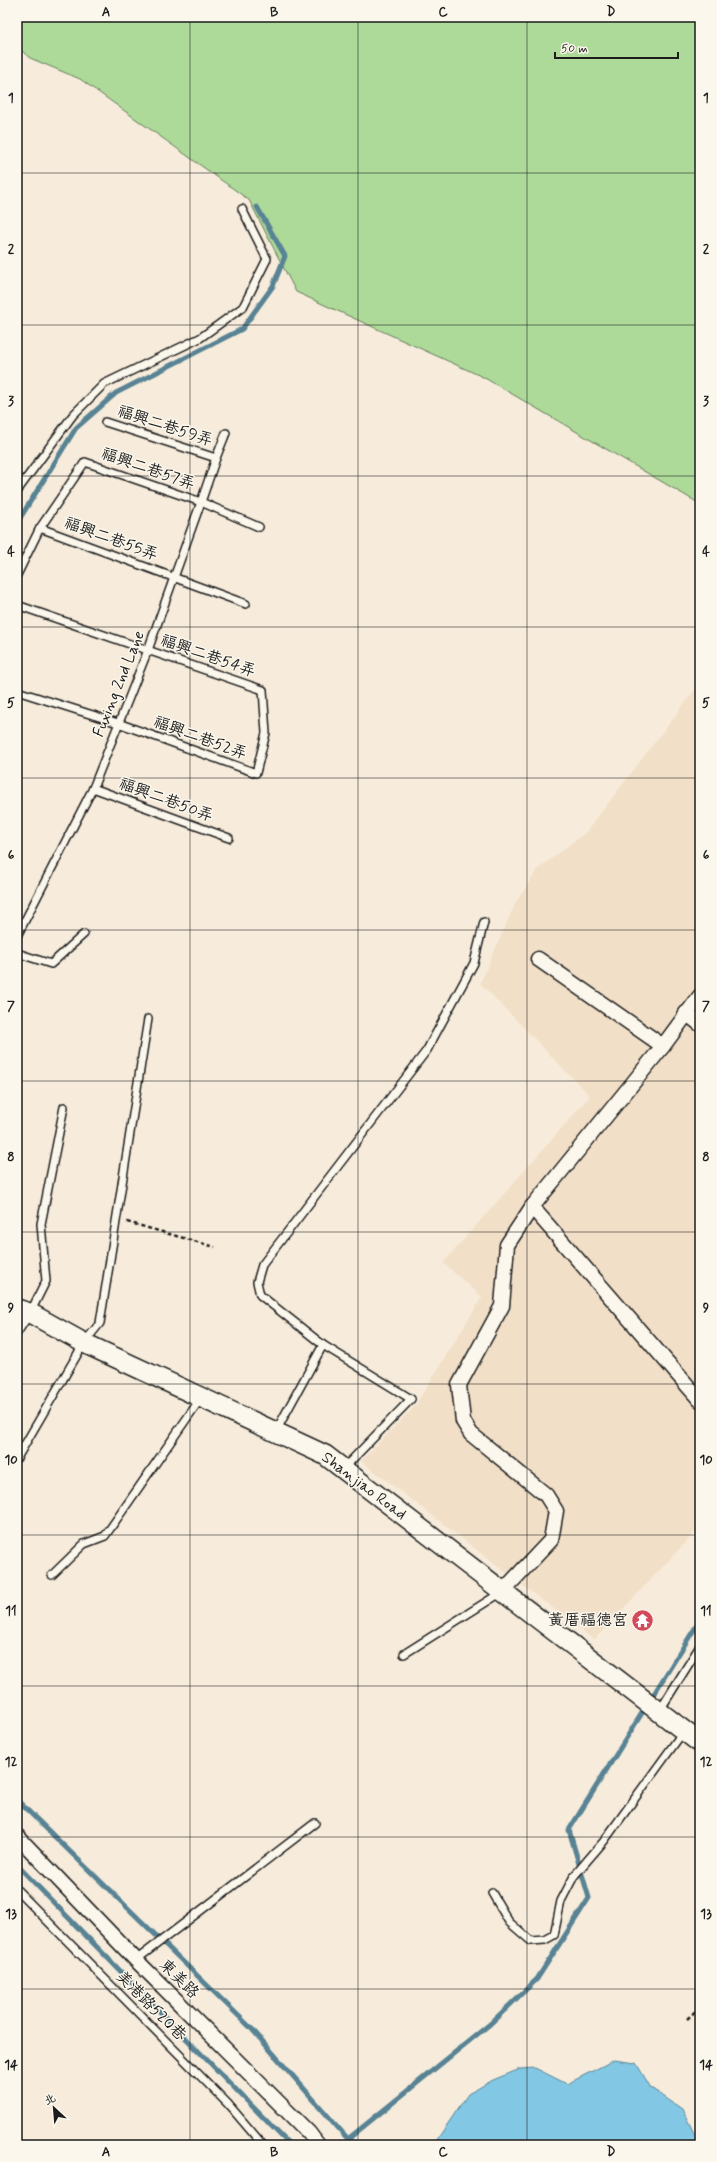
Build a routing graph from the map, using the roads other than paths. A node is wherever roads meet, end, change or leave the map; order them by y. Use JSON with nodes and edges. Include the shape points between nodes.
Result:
{"nodes":[{"id":1,"x":242,"y":209,"type":"dead end"},
{"id":2,"x":105,"y":422,"type":"dead end"},
{"id":3,"x":226,"y":433,"type":"dead end"},
{"id":4,"x":216,"y":458,"type":"junction"},
{"id":5,"x":17,"y":491,"type":"edge"},
{"id":6,"x":201,"y":502,"type":"junction"},
{"id":7,"x":259,"y":527,"type":"dead end"},
{"id":8,"x":40,"y":528,"type":"junction"},
{"id":9,"x":17,"y":575,"type":"edge"},
{"id":10,"x":173,"y":577,"type":"junction"},
{"id":11,"x":246,"y":604,"type":"dead end"},
{"id":12,"x":17,"y":605,"type":"edge"},
{"id":13,"x":148,"y":650,"type":"junction"},
{"id":14,"x":17,"y":691,"type":"edge"},
{"id":15,"x":118,"y":723,"type":"junction"},
{"id":16,"x":266,"y":733,"type":"joint"},
{"id":17,"x":93,"y":788,"type":"junction"},
{"id":18,"x":229,"y":838,"type":"dead end"},
{"id":19,"x":484,"y":922,"type":"dead end"},
{"id":20,"x":84,"y":934,"type":"dead end"},
{"id":21,"x":17,"y":936,"type":"edge"},
{"id":22,"x":17,"y":953,"type":"edge"},
{"id":23,"x":538,"y":959,"type":"dead end"},
{"id":24,"x":700,"y":996,"type":"edge"},
{"id":25,"x":686,"y":1013,"type":"junction"},
{"id":26,"x":148,"y":1019,"type":"dead end"},
{"id":27,"x":700,"y":1024,"type":"edge"},
{"id":28,"x":663,"y":1046,"type":"junction"},
{"id":29,"x":64,"y":1107,"type":"dead end"},
{"id":30,"x":532,"y":1207,"type":"junction"},
{"id":31,"x":23,"y":1311,"type":"edge"},
{"id":32,"x":17,"y":1333,"type":"edge"},
{"id":33,"x":84,"y":1343,"type":"junction"},
{"id":34,"x":323,"y":1345,"type":"junction"},
{"id":35,"x":201,"y":1397,"type":"junction"},
{"id":36,"x":700,"y":1400,"type":"edge"},
{"id":37,"x":275,"y":1432,"type":"junction"},
{"id":38,"x":17,"y":1458,"type":"edge"},
{"id":39,"x":342,"y":1469,"type":"junction"},
{"id":40,"x":52,"y":1575,"type":"dead end"},
{"id":41,"x":503,"y":1592,"type":"junction"},
{"id":42,"x":700,"y":1646,"type":"edge"},
{"id":43,"x":404,"y":1654,"type":"dead end"},
{"id":44,"x":659,"y":1712,"type":"junction"},
{"id":45,"x":684,"y":1731,"type":"junction"},
{"id":46,"x":700,"y":1743,"type":"edge"},
{"id":47,"x":315,"y":1823,"type":"dead end"},
{"id":48,"x":17,"y":1836,"type":"edge"},
{"id":49,"x":17,"y":1890,"type":"edge"},
{"id":50,"x":492,"y":1893,"type":"dead end"},
{"id":51,"x":136,"y":1960,"type":"junction"},
{"id":52,"x":263,"y":2145,"type":"edge"},
{"id":53,"x":318,"y":2145,"type":"edge"}],
"edges":[{"from":1,"to":5,"type":"lane","via":[[266,259],[242,307],[200,338],[104,384],[73,415]]},
{"from":2,"to":4,"type":"lane","name":"福興二巷59弄"},
{"from":3,"to":4,"type":"lane","name":"Fuxing 2nd Lane"},
{"from":4,"to":6,"type":"lane","name":"Fuxing 2nd Lane"},
{"from":6,"to":7,"type":"lane","name":"福興二巷57弄"},
{"from":6,"to":8,"type":"lane","name":"福興二巷57弄","via":[[85,462]]},
{"from":6,"to":10,"type":"lane","name":"Fuxing 2nd Lane"},
{"from":8,"to":9,"type":"lane"},
{"from":8,"to":10,"type":"lane","name":"福興二巷55弄"},
{"from":10,"to":11,"type":"lane","name":"福興二巷55弄"},
{"from":10,"to":13,"type":"lane","name":"Fuxing 2nd Lane"},
{"from":12,"to":13,"type":"lane"},
{"from":13,"to":15,"type":"lane","name":"Fuxing 2nd Lane"},
{"from":13,"to":16,"type":"lane","name":"福興二巷54弄","via":[[263,690]]},
{"from":14,"to":15,"type":"lane"},
{"from":15,"to":16,"type":"lane","name":"福興二巷52弄","via":[[256,773]]},
{"from":15,"to":17,"type":"lane","name":"Fuxing 2nd Lane"},
{"from":17,"to":18,"type":"lane","name":"福興二巷50弄"},
{"from":17,"to":21,"type":"lane","name":"Fuxing 2nd Lane"},
{"from":19,"to":34,"type":"lane","via":[[474,963],[427,1050],[262,1266],[257,1282],[260,1295]]},
{"from":20,"to":22,"type":"lane","via":[[50,964]]},
{"from":23,"to":28,"type":"street"},
{"from":24,"to":25,"type":"street"},
{"from":25,"to":27,"type":"street"},
{"from":25,"to":28,"type":"street"},
{"from":26,"to":33,"type":"lane","via":[[100,1323]]},
{"from":28,"to":30,"type":"street"},
{"from":29,"to":31,"type":"lane","via":[[41,1224],[46,1281]]},
{"from":30,"to":36,"type":"street"},
{"from":30,"to":41,"type":"street","via":[[507,1245],[502,1306],[459,1385],[464,1421],[471,1434],[546,1494],[556,1511],[551,1540]]},
{"from":31,"to":32,"type":"lane"},
{"from":31,"to":33,"type":"main road","name":"Shanjiao Road"},
{"from":33,"to":35,"type":"main road","name":"Shanjiao Road"},
{"from":33,"to":38,"type":"lane"},
{"from":34,"to":37,"type":"lane"},
{"from":34,"to":39,"type":"lane","via":[[410,1399]]},
{"from":35,"to":37,"type":"main road","name":"Shanjiao Road"},
{"from":35,"to":40,"type":"lane","via":[[105,1536],[84,1544]]},
{"from":37,"to":39,"type":"main road","name":"Shanjiao Road","via":[[325,1455]]},
{"from":39,"to":41,"type":"main road","name":"Shanjiao Road"},
{"from":41,"to":43,"type":"lane"},
{"from":41,"to":44,"type":"main road","name":"Shanjiao Road"},
{"from":42,"to":44,"type":"lane"},
{"from":44,"to":45,"type":"main road"},
{"from":45,"to":46,"type":"main road"},
{"from":45,"to":50,"type":"lane","via":[[608,1836],[574,1876],[560,1901],[554,1935],[545,1940],[532,1941],[509,1922]]},
{"from":47,"to":51,"type":"lane"},
{"from":48,"to":51,"type":"street","name":"東美路"},
{"from":49,"to":52,"type":"lane","name":"美港路520巷","via":[[228,2104]]},
{"from":51,"to":53,"type":"street","name":"東美路"}]}
